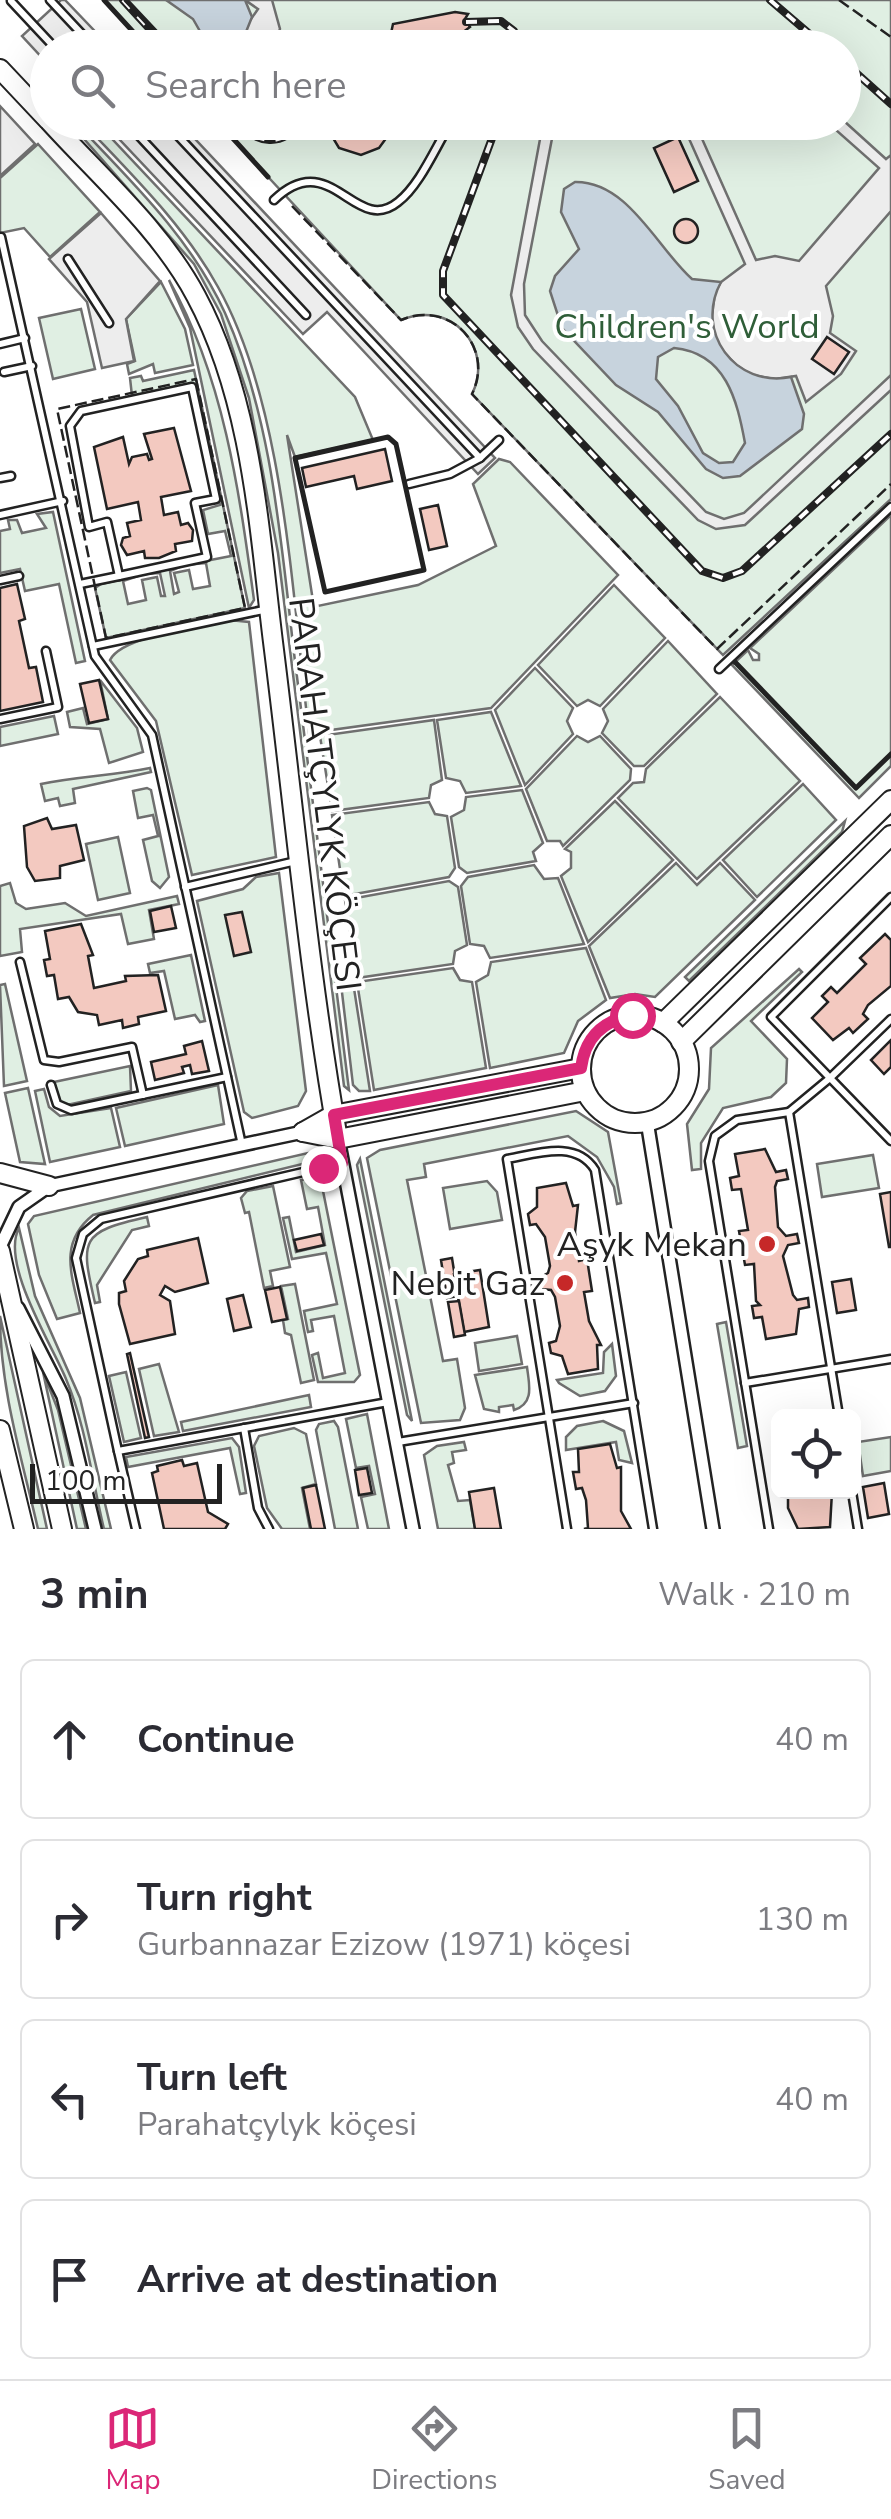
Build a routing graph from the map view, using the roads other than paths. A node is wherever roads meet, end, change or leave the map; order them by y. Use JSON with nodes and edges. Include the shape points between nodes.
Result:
{"nodes":[{"id":1,"x":50,"y":0,"type":"edge"},
{"id":2,"x":12,"y":1,"type":"edge"},
{"id":3,"x":39,"y":30,"type":"edge"},
{"id":4,"x":78,"y":30,"type":"edge"},
{"id":5,"x":0,"y":69,"type":"edge"},
{"id":6,"x":30,"y":101,"type":"edge"},
{"id":7,"x":66,"y":140,"type":"edge"},
{"id":8,"x":143,"y":140,"type":"edge"},
{"id":9,"x":182,"y":140,"type":"edge"},
{"id":10,"x":440,"y":140,"type":"edge"},
{"id":11,"x":274,"y":200,"type":"dead end"},
{"id":12,"x":1,"y":238,"type":"edge"},
{"id":13,"x":68,"y":259,"type":"dead end"},
{"id":14,"x":306,"y":315,"type":"dead end"},
{"id":15,"x":109,"y":324,"type":"dead end"},
{"id":16,"x":25,"y":338,"type":"junction"},
{"id":17,"x":0,"y":344,"type":"edge"},
{"id":18,"x":32,"y":366,"type":"junction"},
{"id":19,"x":4,"y":372,"type":"dead end"},
{"id":20,"x":499,"y":440,"type":"dead end"},
{"id":21,"x":480,"y":458,"type":"junction"},
{"id":22,"x":11,"y":476,"type":"dead end"},
{"id":23,"x":0,"y":478,"type":"edge"},
{"id":24,"x":409,"y":484,"type":"dead end"},
{"id":25,"x":63,"y":501,"type":"junction"},
{"id":26,"x":891,"y":507,"type":"edge"},
{"id":27,"x":0,"y":515,"type":"edge"},
{"id":28,"x":19,"y":576,"type":"dead end"},
{"id":29,"x":119,"y":576,"type":"junction"},
{"id":30,"x":0,"y":580,"type":"edge"},
{"id":31,"x":80,"y":584,"type":"junction"},
{"id":32,"x":269,"y":608,"type":"junction"},
{"id":33,"x":93,"y":646,"type":"junction"},
{"id":34,"x":46,"y":652,"type":"dead end"},
{"id":35,"x":719,"y":669,"type":"dead end"},
{"id":36,"x":0,"y":720,"type":"edge"},
{"id":37,"x":891,"y":800,"type":"edge"},
{"id":38,"x":891,"y":834,"type":"edge"},
{"id":39,"x":300,"y":860,"type":"junction"},
{"id":40,"x":185,"y":888,"type":"junction"},
{"id":41,"x":891,"y":897,"type":"edge"},
{"id":42,"x":20,"y":962,"type":"dead end"},
{"id":43,"x":891,"y":1020,"type":"edge"},
{"id":44,"x":663,"y":1023,"type":"junction"},
{"id":45,"x":681,"y":1042,"type":"junction"},
{"id":46,"x":581,"y":1068,"type":"junction"},
{"id":47,"x":226,"y":1076,"type":"junction"},
{"id":48,"x":830,"y":1078,"type":"junction"},
{"id":49,"x":51,"y":1085,"type":"dead end"},
{"id":50,"x":586,"y":1091,"type":"junction"},
{"id":51,"x":143,"y":1095,"type":"junction"},
{"id":52,"x":789,"y":1112,"type":"junction"},
{"id":53,"x":334,"y":1115,"type":"junction"},
{"id":54,"x":647,"y":1122,"type":"junction"},
{"id":55,"x":303,"y":1132,"type":"junction"},
{"id":56,"x":338,"y":1139,"type":"junction"},
{"id":57,"x":891,"y":1140,"type":"edge"},
{"id":58,"x":242,"y":1145,"type":"junction"},
{"id":59,"x":342,"y":1163,"type":"junction"},
{"id":60,"x":0,"y":1173,"type":"edge"},
{"id":61,"x":49,"y":1186,"type":"junction"},
{"id":62,"x":0,"y":1249,"type":"edge"},
{"id":63,"x":8,"y":1289,"type":"junction"},
{"id":64,"x":891,"y":1359,"type":"edge"},
{"id":65,"x":832,"y":1368,"type":"junction"},
{"id":66,"x":745,"y":1382,"type":"junction"},
{"id":67,"x":389,"y":1402,"type":"junction"},
{"id":68,"x":634,"y":1402,"type":"junction"},
{"id":69,"x":838,"y":1409,"type":"edge"},
{"id":70,"x":550,"y":1417,"type":"junction"},
{"id":71,"x":244,"y":1428,"type":"junction"},
{"id":72,"x":0,"y":1430,"type":"edge"},
{"id":73,"x":397,"y":1443,"type":"junction"},
{"id":74,"x":118,"y":1451,"type":"junction"},
{"id":75,"x":853,"y":1499,"type":"edge"},
{"id":76,"x":24,"y":1529,"type":"edge"},
{"id":77,"x":62,"y":1529,"type":"edge"},
{"id":78,"x":95,"y":1529,"type":"edge"},
{"id":79,"x":136,"y":1529,"type":"edge"},
{"id":80,"x":269,"y":1529,"type":"edge"},
{"id":81,"x":414,"y":1529,"type":"edge"},
{"id":82,"x":567,"y":1529,"type":"edge"},
{"id":83,"x":654,"y":1529,"type":"edge"},
{"id":84,"x":713,"y":1529,"type":"edge"},
{"id":85,"x":769,"y":1529,"type":"edge"},
{"id":86,"x":858,"y":1529,"type":"edge"}],
"edges":[{"from":1,"to":4,"type":"lane"},
{"from":2,"to":3,"type":"lane"},
{"from":5,"to":6,"type":"street","name":"PARAHATÇYLYK KÖÇESI"},
{"from":7,"to":32,"type":"street","name":"PARAHATÇYLYK KÖÇESI","via":[[162,245],[208,322],[246,449]]},
{"from":8,"to":14,"type":"lane"},
{"from":9,"to":21,"type":"lane"},
{"from":10,"to":11,"type":"lane","via":[[406,194],[390,207],[363,206],[311,179]]},
{"from":12,"to":16,"type":"lane"},
{"from":13,"to":15,"type":"lane"},
{"from":16,"to":17,"type":"lane"},
{"from":16,"to":18,"type":"lane"},
{"from":18,"to":19,"type":"lane"},
{"from":18,"to":25,"type":"lane"},
{"from":20,"to":21,"type":"lane"},
{"from":21,"to":24,"type":"lane"},
{"from":22,"to":23,"type":"lane"},
{"from":25,"to":27,"type":"lane"},
{"from":25,"to":31,"type":"lane"},
{"from":26,"to":35,"type":"lane"},
{"from":28,"to":30,"type":"lane"},
{"from":29,"to":29,"type":"lane","via":[[207,556],[196,503],[216,499],[192,387],[81,412],[70,426],[89,526],[107,522]]},
{"from":29,"to":31,"type":"lane"},
{"from":31,"to":33,"type":"lane"},
{"from":32,"to":33,"type":"lane"},
{"from":32,"to":39,"type":"street","name":"PARAHATÇYLYK KÖÇESI"},
{"from":33,"to":40,"type":"lane","via":[[152,736]]},
{"from":34,"to":36,"type":"lane","via":[[58,706]]},
{"from":37,"to":44,"type":"street"},
{"from":38,"to":45,"type":"street"},
{"from":39,"to":40,"type":"lane"},
{"from":39,"to":53,"type":"street","name":"PARAHATÇYLYK KÖÇESI"},
{"from":40,"to":47,"type":"lane"},
{"from":41,"to":48,"type":"lane","via":[[771,1017]]},
{"from":42,"to":51,"type":"lane","via":[[44,1060],[132,1046]]},
{"from":43,"to":48,"type":"lane"},
{"from":44,"to":45,"type":"street"},
{"from":44,"to":46,"type":"street","via":[[648,1016],[616,1018],[590,1039]]},
{"from":45,"to":54,"type":"street","via":[[685,1089],[664,1114]]},
{"from":46,"to":50,"type":"street"},
{"from":46,"to":53,"type":"street"},
{"from":47,"to":51,"type":"lane"},
{"from":47,"to":58,"type":"lane"},
{"from":48,"to":52,"type":"lane"},
{"from":48,"to":57,"type":"lane"},
{"from":49,"to":51,"type":"lane","via":[[57,1104],[68,1110]]},
{"from":50,"to":54,"type":"street","via":[[606,1114]]},
{"from":50,"to":56,"type":"street"},
{"from":52,"to":65,"type":"lane"},
{"from":52,"to":66,"type":"lane","via":[[723,1126],[710,1148]]},
{"from":53,"to":55,"type":"street"},
{"from":53,"to":56,"type":"street","name":"PARAHATÇYLYK KÖÇESI"},
{"from":54,"to":84,"type":"street"},
{"from":55,"to":56,"type":"street"},
{"from":55,"to":58,"type":"street"},
{"from":56,"to":59,"type":"street","name":"PARAHATÇYLYK KÖÇESI"},
{"from":58,"to":61,"type":"street"},
{"from":59,"to":67,"type":"street","name":"PARAHATÇYLYK KÖÇESI"},
{"from":59,"to":74,"type":"lane","via":[[101,1219],[82,1234],[76,1258]]},
{"from":60,"to":61,"type":"street"},
{"from":61,"to":62,"type":"street","via":[[20,1207]]},
{"from":62,"to":63,"type":"street"},
{"from":63,"to":77,"type":"street"},
{"from":63,"to":78,"type":"street","via":[[63,1396]]},
{"from":64,"to":65,"type":"lane"},
{"from":65,"to":66,"type":"lane"},
{"from":65,"to":69,"type":"lane"},
{"from":66,"to":85,"type":"lane"},
{"from":67,"to":71,"type":"lane"},
{"from":67,"to":73,"type":"street","name":"PARAHATÇYLYK KÖÇESI"},
{"from":68,"to":70,"type":"lane"},
{"from":68,"to":70,"type":"lane","via":[[595,1170],[576,1152],[539,1153],[506,1159]]},
{"from":68,"to":83,"type":"lane"},
{"from":70,"to":73,"type":"lane"},
{"from":70,"to":82,"type":"lane"},
{"from":71,"to":74,"type":"lane"},
{"from":71,"to":80,"type":"lane","via":[[258,1508]]},
{"from":72,"to":76,"type":"street"},
{"from":73,"to":81,"type":"street","name":"PARAHATÇYLYK KÖÇESI"},
{"from":74,"to":79,"type":"lane"},
{"from":75,"to":86,"type":"lane"}]}
